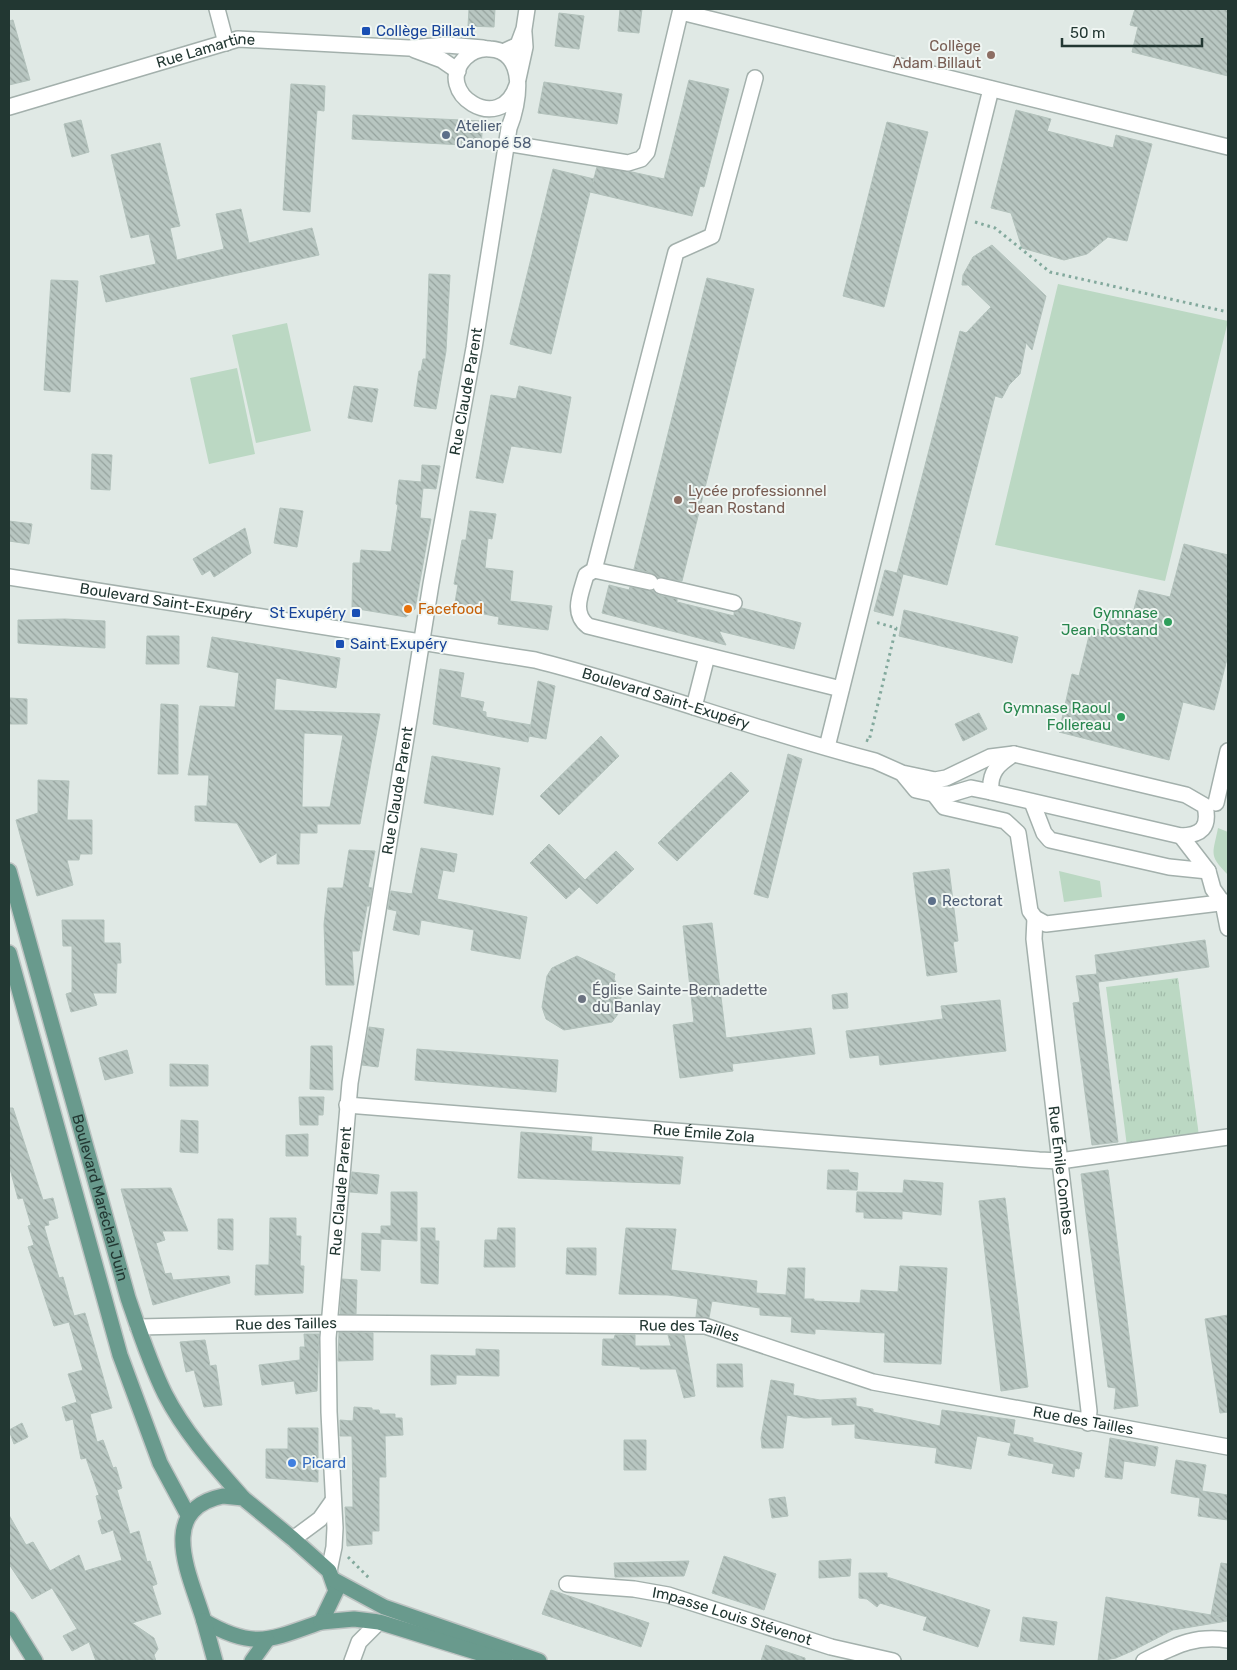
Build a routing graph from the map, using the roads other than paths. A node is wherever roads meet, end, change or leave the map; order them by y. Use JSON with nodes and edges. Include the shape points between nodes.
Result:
{"nodes":[{"id":1,"x":217,"y":9,"type":"edge"},
{"id":2,"x":527,"y":9,"type":"edge"},
{"id":3,"x":681,"y":10,"type":"edge"},
{"id":4,"x":524,"y":29,"type":"junction"},
{"id":5,"x":226,"y":43,"type":"junction"},
{"id":6,"x":409,"y":48,"type":"junction"},
{"id":7,"x":487,"y":48,"type":"junction"},
{"id":8,"x":503,"y":52,"type":"junction"},
{"id":9,"x":458,"y":72,"type":"junction"},
{"id":10,"x":755,"y":78,"type":"dead end"},
{"id":11,"x":518,"y":83,"type":"junction"},
{"id":12,"x":991,"y":90,"type":"junction"},
{"id":13,"x":9,"y":107,"type":"edge"},
{"id":14,"x":506,"y":143,"type":"junction"},
{"id":15,"x":1228,"y":147,"type":"edge"},
{"id":16,"x":594,"y":570,"type":"junction"},
{"id":17,"x":9,"y":577,"type":"edge"},
{"id":18,"x":734,"y":603,"type":"dead end"},
{"id":19,"x":422,"y":640,"type":"junction"},
{"id":20,"x":707,"y":656,"type":"junction"},
{"id":21,"x":841,"y":689,"type":"junction"},
{"id":22,"x":694,"y":707,"type":"junction"},
{"id":23,"x":827,"y":748,"type":"junction"},
{"id":24,"x":1228,"y":751,"type":"edge"},
{"id":25,"x":1014,"y":754,"type":"junction"},
{"id":26,"x":902,"y":773,"type":"junction"},
{"id":27,"x":991,"y":792,"type":"junction"},
{"id":28,"x":934,"y":794,"type":"junction"},
{"id":29,"x":1032,"y":802,"type":"junction"},
{"id":30,"x":1216,"y":803,"type":"dead end"},
{"id":31,"x":1181,"y":836,"type":"junction"},
{"id":32,"x":9,"y":871,"type":"edge"},
{"id":33,"x":1208,"y":872,"type":"junction"},
{"id":34,"x":1226,"y":902,"type":"edge"},
{"id":35,"x":1036,"y":918,"type":"junction"},
{"id":36,"x":1228,"y":928,"type":"edge"},
{"id":37,"x":9,"y":954,"type":"edge"},
{"id":38,"x":347,"y":1105,"type":"junction"},
{"id":39,"x":1228,"y":1137,"type":"edge"},
{"id":40,"x":1060,"y":1160,"type":"junction"},
{"id":41,"x":329,"y":1323,"type":"junction"},
{"id":42,"x":138,"y":1327,"type":"junction"},
{"id":43,"x":1088,"y":1423,"type":"junction"},
{"id":44,"x":1228,"y":1447,"type":"edge"},
{"id":45,"x":243,"y":1498,"type":"junction"},
{"id":46,"x":332,"y":1502,"type":"junction"},
{"id":47,"x":188,"y":1515,"type":"junction"},
{"id":48,"x":293,"y":1539,"type":"junction"},
{"id":49,"x":331,"y":1576,"type":"junction"},
{"id":50,"x":567,"y":1584,"type":"dead end"},
{"id":51,"x":9,"y":1619,"type":"edge"},
{"id":52,"x":204,"y":1622,"type":"junction"},
{"id":53,"x":321,"y":1622,"type":"junction"},
{"id":54,"x":379,"y":1622,"type":"junction"},
{"id":55,"x":267,"y":1640,"type":"junction"},
{"id":56,"x":1228,"y":1640,"type":"edge"},
{"id":57,"x":35,"y":1661,"type":"edge"},
{"id":58,"x":215,"y":1661,"type":"edge"},
{"id":59,"x":252,"y":1661,"type":"edge"},
{"id":60,"x":352,"y":1661,"type":"edge"},
{"id":61,"x":505,"y":1661,"type":"edge"},
{"id":62,"x":539,"y":1661,"type":"edge"},
{"id":63,"x":893,"y":1661,"type":"edge"},
{"id":64,"x":1144,"y":1661,"type":"edge"}],
"edges":[{"from":1,"to":5,"type":"street"},
{"from":2,"to":4,"type":"street","name":"Rue Claude Parent"},
{"from":3,"to":12,"type":"street"},
{"from":3,"to":14,"type":"street","via":[[647,152],[641,159],[628,162]]},
{"from":4,"to":8,"type":"street","name":"Rue Claude Parent","via":[[518,45]]},
{"from":4,"to":11,"type":"street","name":"Rue Claude Parent","via":[[525,47]]},
{"from":5,"to":6,"type":"street","name":"Rue Lamartine","via":[[238,39]]},
{"from":5,"to":13,"type":"street","name":"Rue Lamartine"},
{"from":6,"to":7,"type":"street","name":"Rue Lamartine","via":[[447,45]]},
{"from":6,"to":9,"type":"street","name":"Rue Lamartine","via":[[442,60]]},
{"from":7,"to":8,"type":"street"},
{"from":7,"to":9,"type":"street","via":[[465,58]]},
{"from":8,"to":11,"type":"street","via":[[515,66]]},
{"from":9,"to":11,"type":"street","via":[[461,92],[469,102],[481,108],[494,108],[505,103]]},
{"from":10,"to":16,"type":"street","via":[[712,236],[676,252]]},
{"from":11,"to":14,"type":"street","name":"Rue Claude Parent","via":[[514,116]]},
{"from":12,"to":15,"type":"street"},
{"from":12,"to":21,"type":"street"},
{"from":14,"to":19,"type":"street","name":"Rue Claude Parent","via":[[474,348]]},
{"from":16,"to":18,"type":"street"},
{"from":16,"to":20,"type":"street","via":[[586,575],[578,607],[583,622]]},
{"from":17,"to":19,"type":"street","name":"Boulevard Saint-Exupéry"},
{"from":19,"to":22,"type":"street","name":"Boulevard Saint-Exupéry","via":[[535,660],[599,676]]},
{"from":19,"to":38,"type":"street","name":"Rue Claude Parent"},
{"from":20,"to":21,"type":"street"},
{"from":20,"to":22,"type":"street"},
{"from":21,"to":23,"type":"street"},
{"from":22,"to":23,"type":"street","name":"Boulevard Saint-Exupéry"},
{"from":23,"to":26,"type":"street","name":"Boulevard Saint-Exupéry","via":[[875,760]]},
{"from":24,"to":30,"type":"street"},
{"from":25,"to":26,"type":"street","via":[[990,757],[940,779]]},
{"from":25,"to":27,"type":"street","via":[[993,771]]},
{"from":25,"to":31,"type":"street","via":[[1186,795],[1205,806],[1207,814],[1204,829],[1197,835]]},
{"from":26,"to":28,"type":"street","name":"Boulevard Saint-Exupéry","via":[[916,790]]},
{"from":27,"to":28,"type":"street","via":[[971,788],[951,794]]},
{"from":27,"to":29,"type":"street"},
{"from":28,"to":35,"type":"street","name":"Boulevard Saint-Exupéry","via":[[944,807],[1014,827],[1018,833],[1030,911]]},
{"from":29,"to":31,"type":"street"},
{"from":29,"to":33,"type":"street","via":[[1050,840],[1169,868]]},
{"from":31,"to":33,"type":"street"},
{"from":32,"to":42,"type":"main road","name":"Boulevard Maréchal Juin"},
{"from":33,"to":34,"type":"street","via":[[1213,889]]},
{"from":34,"to":35,"type":"street","via":[[1052,925]]},
{"from":34,"to":36,"type":"street"},
{"from":35,"to":40,"type":"street","name":"Rue Émile Combes","via":[[1034,939]]},
{"from":37,"to":47,"type":"main road","name":"Boulevard Maréchal Juin","via":[[125,1370],[160,1463]]},
{"from":38,"to":40,"type":"street","name":"Rue Émile Zola"},
{"from":38,"to":41,"type":"street","name":"Rue Claude Parent"},
{"from":39,"to":40,"type":"street","name":"Rue Émile Zola"},
{"from":40,"to":43,"type":"street","name":"Rue Émile Combes"},
{"from":41,"to":42,"type":"street","name":"Rue des Tailles"},
{"from":41,"to":43,"type":"street","name":"Rue des Tailles","via":[[706,1326],[873,1382]]},
{"from":41,"to":46,"type":"street","name":"Rue Claude Parent"},
{"from":42,"to":45,"type":"main road","name":"Boulevard Maréchal Juin","via":[[165,1394],[183,1424]]},
{"from":43,"to":44,"type":"street","name":"Rue des Tailles"},
{"from":45,"to":47,"type":"main road","via":[[224,1496],[211,1499]]},
{"from":45,"to":48,"type":"main road"},
{"from":46,"to":48,"type":"street","via":[[320,1519]]},
{"from":46,"to":49,"type":"street","name":"Rue Claude Parent","via":[[334,1547]]},
{"from":47,"to":52,"type":"main road","via":[[182,1539]]},
{"from":48,"to":49,"type":"main road"},
{"from":49,"to":53,"type":"main road","via":[[334,1597]]},
{"from":49,"to":62,"type":"main road","via":[[384,1607]]},
{"from":50,"to":63,"type":"street","name":"Impasse Louis Stévenot","via":[[668,1595],[830,1647]]},
{"from":51,"to":57,"type":"main road"},
{"from":52,"to":55,"type":"main road","via":[[235,1637]]},
{"from":52,"to":58,"type":"main road"},
{"from":53,"to":54,"type":"main road","via":[[354,1619]]},
{"from":53,"to":55,"type":"main road"},
{"from":54,"to":60,"type":"street","via":[[359,1642]]},
{"from":54,"to":61,"type":"main road"},
{"from":55,"to":59,"type":"main road"},
{"from":56,"to":64,"type":"street","via":[[1191,1640]]}]}
